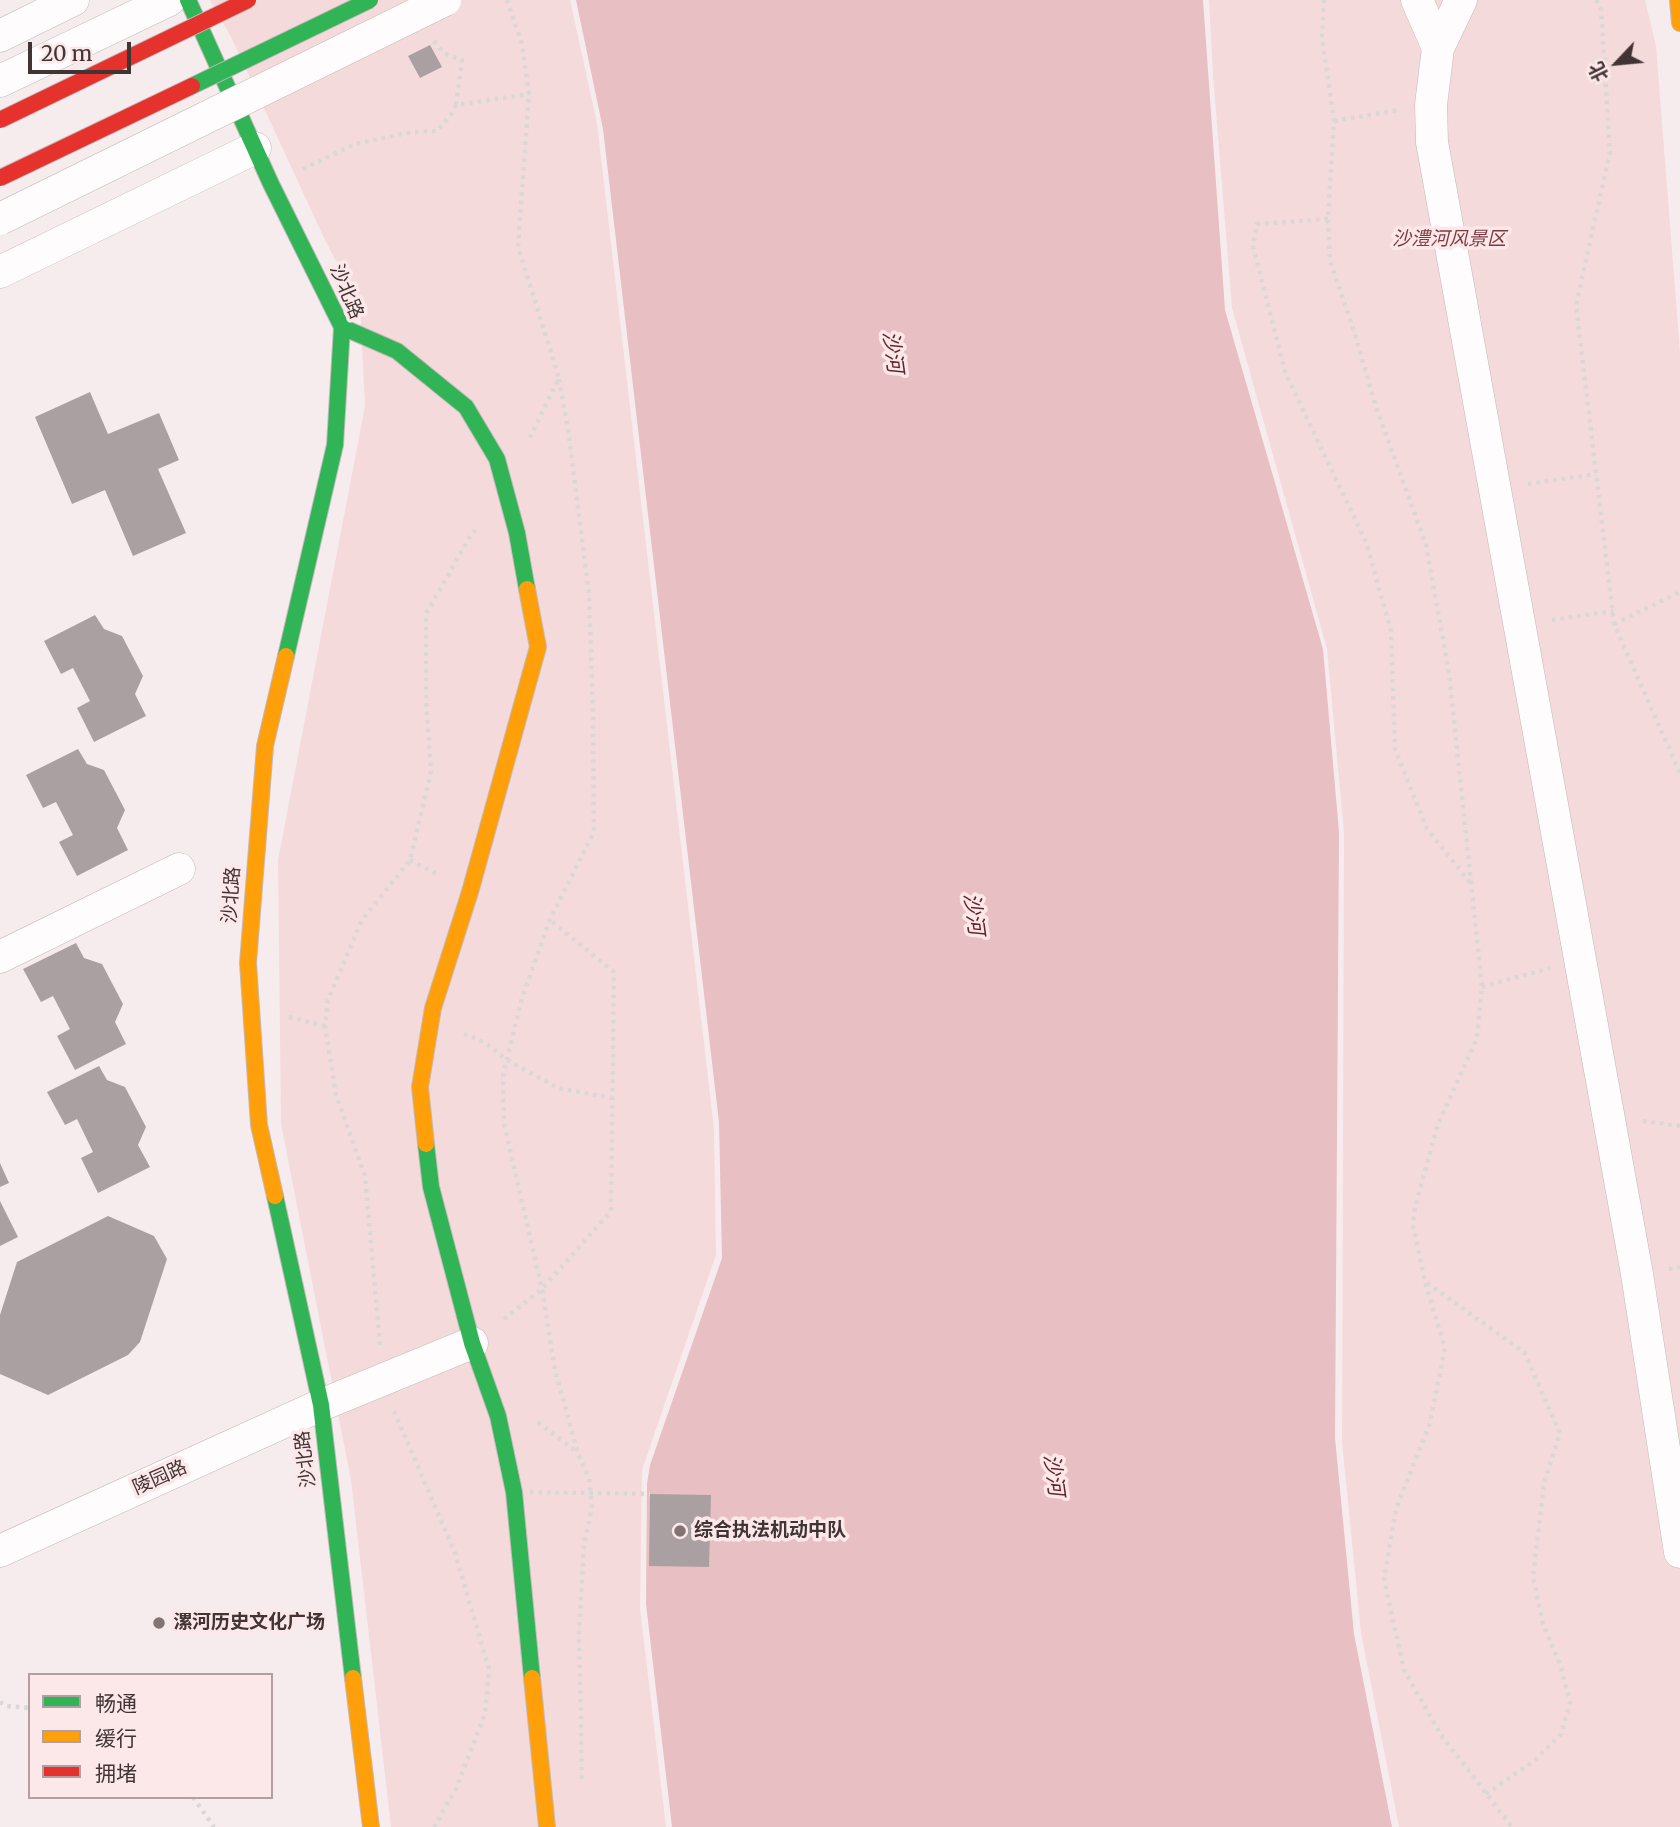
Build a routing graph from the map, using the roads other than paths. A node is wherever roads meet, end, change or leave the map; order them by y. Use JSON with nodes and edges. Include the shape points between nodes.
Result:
{"nodes":[{"id":1,"x":73,"y":0,"type":"edge"},
{"id":2,"x":169,"y":0,"type":"edge"},
{"id":3,"x":188,"y":0,"type":"edge"},
{"id":4,"x":248,"y":0,"type":"edge"},
{"id":5,"x":370,"y":0,"type":"edge"},
{"id":6,"x":445,"y":0,"type":"edge"},
{"id":7,"x":1417,"y":0,"type":"edge"},
{"id":8,"x":1461,"y":0,"type":"edge"},
{"id":9,"x":1678,"y":0,"type":"edge"},
{"id":10,"x":1680,"y":23,"type":"edge"},
{"id":11,"x":0,"y":36,"type":"edge"},
{"id":12,"x":1438,"y":48,"type":"junction"},
{"id":13,"x":0,"y":81,"type":"edge"},
{"id":14,"x":0,"y":120,"type":"edge"},
{"id":15,"x":255,"y":148,"type":"junction"},
{"id":16,"x":0,"y":177,"type":"edge"},
{"id":17,"x":0,"y":219,"type":"edge"},
{"id":18,"x":0,"y":272,"type":"edge"},
{"id":19,"x":342,"y":327,"type":"junction"},
{"id":20,"x":179,"y":869,"type":"dead end"},
{"id":21,"x":0,"y":957,"type":"edge"},
{"id":22,"x":472,"y":1343,"type":"junction"},
{"id":23,"x":321,"y":1405,"type":"junction"},
{"id":24,"x":0,"y":1551,"type":"edge"},
{"id":25,"x":1680,"y":1552,"type":"edge"},
{"id":26,"x":371,"y":1827,"type":"edge"},
{"id":27,"x":547,"y":1827,"type":"edge"}],
"edges":[{"from":1,"to":11,"type":"street"},
{"from":2,"to":13,"type":"street"},
{"from":3,"to":15,"type":"street","name":"沙北路"},
{"from":4,"to":14,"type":"street","bridge":true},
{"from":5,"to":16,"type":"street","bridge":true},
{"from":6,"to":17,"type":"street","bridge":true},
{"from":7,"to":12,"type":"street"},
{"from":8,"to":12,"type":"street"},
{"from":9,"to":10,"type":"street"},
{"from":12,"to":25,"type":"street","via":[[1432,142],[1637,1274]]},
{"from":15,"to":18,"type":"street"},
{"from":15,"to":19,"type":"street","name":"沙北路"},
{"from":19,"to":22,"type":"street","via":[[397,351],[466,407],[497,459],[517,533],[538,647],[433,1008],[420,1087],[431,1187]]},
{"from":19,"to":23,"type":"street","name":"沙北路","via":[[335,445],[265,746],[248,963],[259,1125]]},
{"from":20,"to":21,"type":"street"},
{"from":22,"to":23,"type":"street","name":"陵园路"},
{"from":22,"to":27,"type":"street","via":[[498,1416],[514,1492]]},
{"from":23,"to":24,"type":"street","name":"陵园路"},
{"from":23,"to":26,"type":"street","name":"沙北路"}]}
